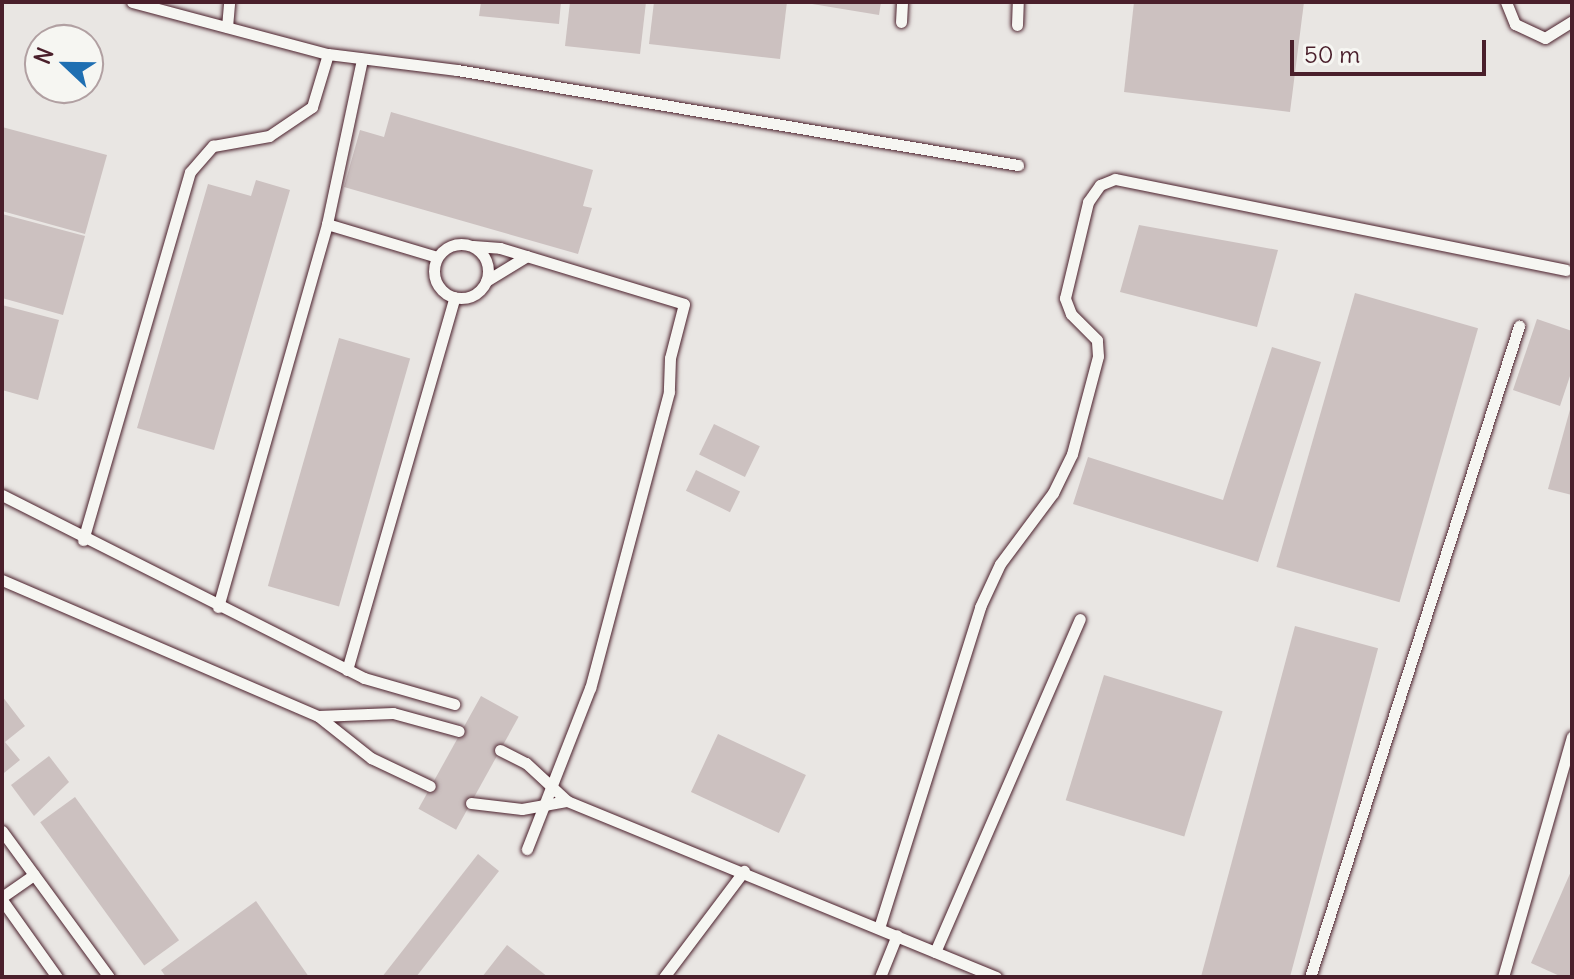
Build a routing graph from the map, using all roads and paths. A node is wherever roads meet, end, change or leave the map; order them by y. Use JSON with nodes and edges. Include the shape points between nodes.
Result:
{"nodes":[{"id":1,"x":132,"y":2,"type":"edge"},
{"id":2,"x":229,"y":2,"type":"edge"},
{"id":3,"x":902,"y":2,"type":"edge"},
{"id":4,"x":1018,"y":2,"type":"edge"},
{"id":5,"x":1506,"y":2,"type":"edge"},
{"id":6,"x":1572,"y":21,"type":"edge"},
{"id":7,"x":901,"y":22,"type":"dead end"},
{"id":8,"x":1017,"y":25,"type":"dead end"},
{"id":9,"x":227,"y":27,"type":"junction"},
{"id":10,"x":328,"y":54,"type":"junction"},
{"id":11,"x":362,"y":59,"type":"junction"},
{"id":12,"x":1018,"y":165,"type":"dead end"},
{"id":13,"x":327,"y":224,"type":"junction"},
{"id":14,"x":473,"y":246,"type":"junction"},
{"id":15,"x":527,"y":256,"type":"junction"},
{"id":16,"x":437,"y":257,"type":"junction"},
{"id":17,"x":1566,"y":270,"type":"dead end"},
{"id":18,"x":486,"y":281,"type":"junction"},
{"id":19,"x":455,"y":297,"type":"junction"},
{"id":20,"x":1519,"y":326,"type":"dead end"},
{"id":21,"x":2,"y":495,"type":"edge"},
{"id":22,"x":83,"y":540,"type":"junction"},
{"id":23,"x":2,"y":580,"type":"edge"},
{"id":24,"x":218,"y":607,"type":"junction"},
{"id":25,"x":1080,"y":619,"type":"dead end"},
{"id":26,"x":347,"y":670,"type":"junction"},
{"id":27,"x":454,"y":704,"type":"dead end"},
{"id":28,"x":318,"y":716,"type":"junction"},
{"id":29,"x":459,"y":731,"type":"dead end"},
{"id":30,"x":1572,"y":737,"type":"edge"},
{"id":31,"x":500,"y":750,"type":"dead end"},
{"id":32,"x":550,"y":785,"type":"junction"},
{"id":33,"x":430,"y":786,"type":"dead end"},
{"id":34,"x":567,"y":801,"type":"junction"},
{"id":35,"x":471,"y":803,"type":"dead end"},
{"id":36,"x":543,"y":806,"type":"junction"},
{"id":37,"x":2,"y":831,"type":"edge"},
{"id":38,"x":527,"y":849,"type":"dead end"},
{"id":39,"x":744,"y":871,"type":"junction"},
{"id":40,"x":34,"y":875,"type":"junction"},
{"id":41,"x":2,"y":899,"type":"edge"},
{"id":42,"x":879,"y":928,"type":"junction"},
{"id":43,"x":897,"y":935,"type":"junction"},
{"id":44,"x":935,"y":952,"type":"junction"},
{"id":45,"x":57,"y":977,"type":"edge"},
{"id":46,"x":109,"y":977,"type":"edge"},
{"id":47,"x":664,"y":977,"type":"edge"},
{"id":48,"x":880,"y":977,"type":"edge"},
{"id":49,"x":996,"y":977,"type":"edge"},
{"id":50,"x":1310,"y":977,"type":"edge"},
{"id":51,"x":1503,"y":977,"type":"edge"}],
"edges":[{"from":1,"to":9,"type":"lane"},
{"from":2,"to":9,"type":"lane"},
{"from":3,"to":7,"type":"lane"},
{"from":4,"to":8,"type":"lane"},
{"from":5,"to":6,"type":"lane","via":[[1515,24],[1545,38]]},
{"from":9,"to":10,"type":"lane"},
{"from":10,"to":11,"type":"lane"},
{"from":10,"to":22,"type":"lane","via":[[312,107],[269,136],[213,146],[190,172]]},
{"from":11,"to":12,"type":"lane","via":[[457,70]]},
{"from":11,"to":13,"type":"lane"},
{"from":13,"to":16,"type":"lane"},
{"from":13,"to":24,"type":"lane"},
{"from":14,"to":15,"type":"lane"},
{"from":14,"to":16,"type":"lane","via":[[455,244]]},
{"from":14,"to":18,"type":"lane","via":[[486,259]]},
{"from":15,"to":18,"type":"lane"},
{"from":15,"to":32,"type":"lane","via":[[684,304],[670,358],[669,392],[590,688]]},
{"from":16,"to":19,"type":"lane","via":[[436,281]]},
{"from":17,"to":42,"type":"lane","via":[[1115,179],[1100,185],[1088,202],[1065,298],[1071,314],[1097,340],[1098,356],[1072,454],[1053,493],[1000,564],[980,607]]},
{"from":18,"to":19,"type":"lane","via":[[472,296]]},
{"from":19,"to":26,"type":"lane"},
{"from":20,"to":50,"type":"lane"},
{"from":21,"to":22,"type":"lane"},
{"from":22,"to":24,"type":"lane"},
{"from":23,"to":28,"type":"lane"},
{"from":24,"to":26,"type":"lane"},
{"from":25,"to":44,"type":"lane"},
{"from":26,"to":27,"type":"lane"},
{"from":28,"to":29,"type":"lane","via":[[393,713]]},
{"from":28,"to":33,"type":"lane","via":[[371,758]]},
{"from":30,"to":51,"type":"lane"},
{"from":31,"to":32,"type":"lane"},
{"from":32,"to":34,"type":"lane"},
{"from":32,"to":36,"type":"lane"},
{"from":34,"to":36,"type":"lane"},
{"from":34,"to":39,"type":"lane"},
{"from":35,"to":36,"type":"lane","via":[[499,810]]},
{"from":36,"to":38,"type":"lane"},
{"from":37,"to":40,"type":"lane"},
{"from":39,"to":42,"type":"lane"},
{"from":39,"to":47,"type":"lane"},
{"from":40,"to":41,"type":"lane"},
{"from":40,"to":46,"type":"lane"},
{"from":41,"to":45,"type":"lane"},
{"from":42,"to":43,"type":"lane"},
{"from":43,"to":44,"type":"lane"},
{"from":43,"to":48,"type":"lane"},
{"from":44,"to":49,"type":"lane"}]}
